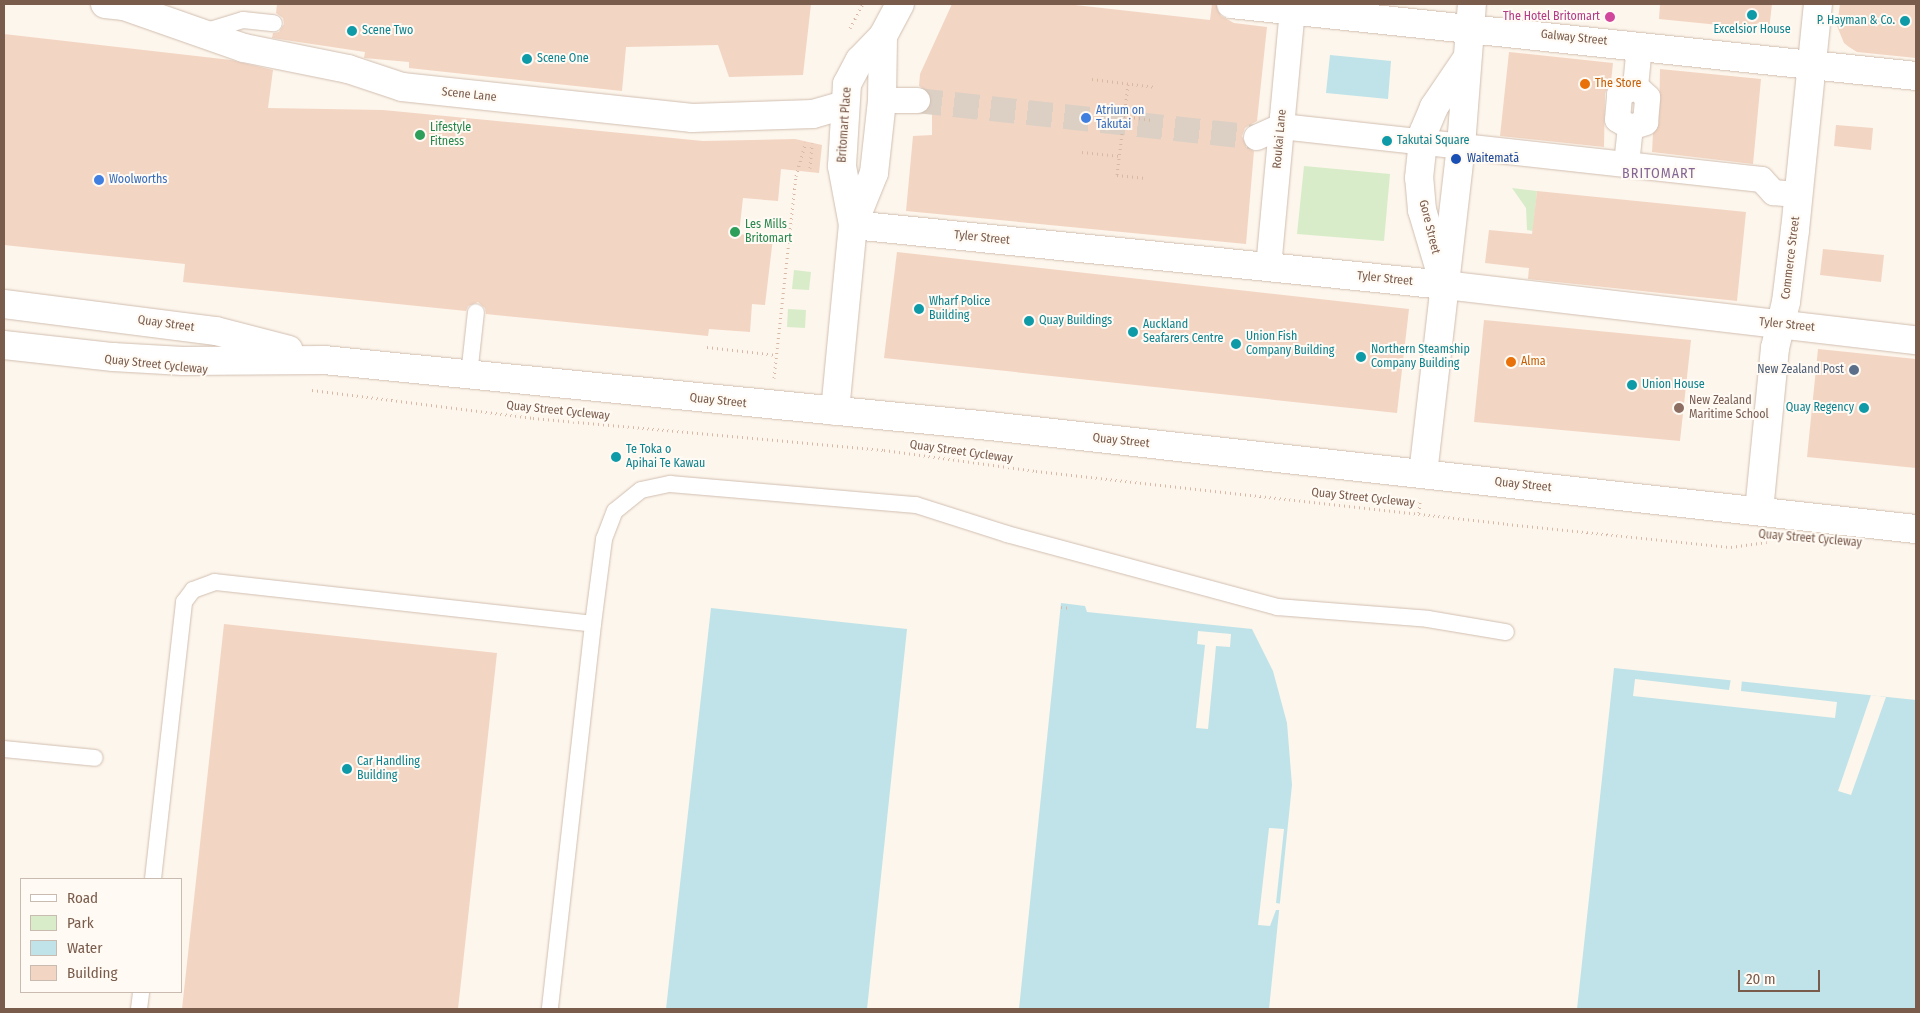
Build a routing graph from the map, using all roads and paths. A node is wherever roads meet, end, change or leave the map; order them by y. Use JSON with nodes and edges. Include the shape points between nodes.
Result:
{"nodes":[{"id":1,"x":105,"y":4,"type":"edge"},
{"id":2,"x":900,"y":4,"type":"edge"},
{"id":3,"x":1231,"y":4,"type":"edge"},
{"id":4,"x":1818,"y":4,"type":"edge"},
{"id":5,"x":1292,"y":10,"type":"junction"},
{"id":6,"x":1471,"y":16,"type":"edge"},
{"id":7,"x":274,"y":23,"type":"dead end"},
{"id":8,"x":204,"y":32,"type":"junction"},
{"id":9,"x":884,"y":36,"type":"junction"},
{"id":10,"x":1639,"y":45,"type":"junction"},
{"id":11,"x":1466,"y":59,"type":"junction"},
{"id":12,"x":1811,"y":63,"type":"junction"},
{"id":13,"x":1916,"y":76,"type":"edge"},
{"id":14,"x":1092,"y":79,"type":"dead end"},
{"id":15,"x":1128,"y":84,"type":"junction"},
{"id":16,"x":1156,"y":87,"type":"dead end"},
{"id":17,"x":882,"y":100,"type":"junction"},
{"id":18,"x":917,"y":100,"type":"tunnel mouth"},
{"id":19,"x":844,"y":105,"type":"junction"},
{"id":20,"x":1124,"y":116,"type":"junction"},
{"id":21,"x":1152,"y":120,"type":"dead end"},
{"id":22,"x":1281,"y":126,"type":"junction"},
{"id":23,"x":1256,"y":137,"type":"tunnel mouth"},
{"id":24,"x":808,"y":138,"type":"dead end"},
{"id":25,"x":1424,"y":142,"type":"junction"},
{"id":26,"x":812,"y":143,"type":"dead end"},
{"id":27,"x":1461,"y":146,"type":"junction"},
{"id":28,"x":1082,"y":152,"type":"dead end"},
{"id":29,"x":1119,"y":156,"type":"junction"},
{"id":30,"x":1626,"y":164,"type":"junction"},
{"id":31,"x":810,"y":168,"type":"dead end"},
{"id":32,"x":1146,"y":178,"type":"dead end"},
{"id":33,"x":1798,"y":194,"type":"junction"},
{"id":34,"x":852,"y":225,"type":"junction"},
{"id":35,"x":1268,"y":267,"type":"junction"},
{"id":36,"x":1445,"y":285,"type":"junction"},
{"id":37,"x":4,"y":304,"type":"edge"},
{"id":38,"x":476,"y":312,"type":"dead end"},
{"id":39,"x":1781,"y":324,"type":"junction"},
{"id":40,"x":1916,"y":340,"type":"edge"},
{"id":41,"x":4,"y":345,"type":"edge"},
{"id":42,"x":706,"y":347,"type":"dead end"},
{"id":43,"x":776,"y":355,"type":"junction"},
{"id":44,"x":324,"y":360,"type":"junction"},
{"id":45,"x":775,"y":369,"type":"dead end"},
{"id":46,"x":469,"y":375,"type":"junction"},
{"id":47,"x":310,"y":390,"type":"dead end"},
{"id":48,"x":835,"y":411,"type":"junction"},
{"id":49,"x":1423,"y":474,"type":"junction"},
{"id":50,"x":1759,"y":511,"type":"junction"},
{"id":51,"x":1916,"y":529,"type":"edge"},
{"id":52,"x":1773,"y":542,"type":"dead end"},
{"id":53,"x":1061,"y":607,"type":"dead end"},
{"id":54,"x":1071,"y":608,"type":"dead end"},
{"id":55,"x":593,"y":624,"type":"junction"},
{"id":56,"x":1506,"y":632,"type":"dead end"},
{"id":57,"x":4,"y":748,"type":"edge"},
{"id":58,"x":95,"y":758,"type":"dead end"},
{"id":59,"x":153,"y":878,"type":"edge"},
{"id":60,"x":140,"y":993,"type":"edge"},
{"id":61,"x":139,"y":1009,"type":"edge"},
{"id":62,"x":550,"y":1009,"type":"edge"}],
"edges":[{"from":1,"to":8,"type":"street","name":"Scene Lane","via":[[124,6]]},
{"from":2,"to":9,"type":"street","name":"Britomart Place"},
{"from":3,"to":5,"type":"street","name":"Galway Street"},
{"from":4,"to":12,"type":"street","name":"Commerce Street"},
{"from":5,"to":6,"type":"street","name":"Galway Street"},
{"from":5,"to":22,"type":"street","name":"Roukai Lane"},
{"from":6,"to":10,"type":"street","name":"Galway Street"},
{"from":6,"to":11,"type":"street","name":"Gore Street"},
{"from":7,"to":8,"type":"lane","via":[[243,20]]},
{"from":8,"to":19,"type":"street","name":"Scene Lane","via":[[278,57],[348,69],[389,86],[692,118],[813,114]]},
{"from":9,"to":17,"type":"street","name":"Britomart Place"},
{"from":9,"to":19,"type":"street","name":"Britomart Place","via":[[852,72]]},
{"from":10,"to":12,"type":"street","name":"Galway Street"},
{"from":10,"to":30,"type":"street","via":[[1635,86],[1647,97],[1645,122],[1630,127]]},
{"from":11,"to":25,"type":"street","name":"Gore Street","via":[[1428,118]]},
{"from":11,"to":27,"type":"street","name":"Gore Street"},
{"from":12,"to":13,"type":"street","name":"Galway Street"},
{"from":12,"to":33,"type":"street","name":"Commerce Street"},
{"from":14,"to":15,"type":"path"},
{"from":15,"to":16,"type":"path"},
{"from":15,"to":20,"type":"path"},
{"from":17,"to":18,"type":"street"},
{"from":17,"to":34,"type":"street","name":"Britomart Place","via":[[874,173]]},
{"from":19,"to":34,"type":"street","name":"Britomart Place","via":[[842,166]]},
{"from":20,"to":21,"type":"path"},
{"from":20,"to":29,"type":"path"},
{"from":22,"to":23,"type":"street"},
{"from":22,"to":25,"type":"street"},
{"from":22,"to":35,"type":"street","name":"Roukai Lane"},
{"from":24,"to":43,"type":"path","via":[[796,176]]},
{"from":25,"to":27,"type":"street"},
{"from":25,"to":36,"type":"street","name":"Gore Street","via":[[1419,178],[1422,210]]},
{"from":26,"to":31,"type":"path"},
{"from":27,"to":30,"type":"street"},
{"from":27,"to":36,"type":"street","name":"Gore Street"},
{"from":28,"to":29,"type":"path"},
{"from":29,"to":32,"type":"path","via":[[1117,175]]},
{"from":30,"to":33,"type":"street","via":[[1761,179],[1773,192]]},
{"from":33,"to":39,"type":"street","name":"Commerce Street"},
{"from":34,"to":35,"type":"street","name":"Tyler Street"},
{"from":34,"to":48,"type":"street","name":"Britomart Place"},
{"from":35,"to":36,"type":"street","name":"Tyler Street"},
{"from":36,"to":39,"type":"street","name":"Tyler Street"},
{"from":36,"to":49,"type":"street","name":"Gore Street"},
{"from":37,"to":44,"type":"street","name":"Quay Street","via":[[216,331]]},
{"from":38,"to":46,"type":"lane"},
{"from":39,"to":40,"type":"street","name":"Tyler Street"},
{"from":39,"to":50,"type":"street","name":"Commerce Street","via":[[1775,348]]},
{"from":41,"to":44,"type":"street","name":"Quay Street","via":[[183,361]]},
{"from":42,"to":43,"type":"path"},
{"from":43,"to":45,"type":"path"},
{"from":44,"to":46,"type":"street","name":"Quay Street"},
{"from":46,"to":48,"type":"street","name":"Quay Street"},
{"from":47,"to":52,"type":"path","name":"Quay Street Cycleway","via":[[533,418],[884,450],[1036,471],[1546,528],[1731,547]]},
{"from":48,"to":49,"type":"street","name":"Quay Street"},
{"from":49,"to":50,"type":"street","name":"Quay Street"},
{"from":50,"to":51,"type":"street","name":"Quay Street"},
{"from":53,"to":54,"type":"path"},
{"from":55,"to":56,"type":"lane","via":[[604,539],[615,511],[641,490],[670,484],[916,505],[1007,534],[1277,607],[1428,619]]},
{"from":55,"to":59,"type":"lane","via":[[215,582],[193,590],[184,602]]},
{"from":55,"to":62,"type":"lane"},
{"from":57,"to":58,"type":"lane"},
{"from":60,"to":61,"type":"lane"}]}
